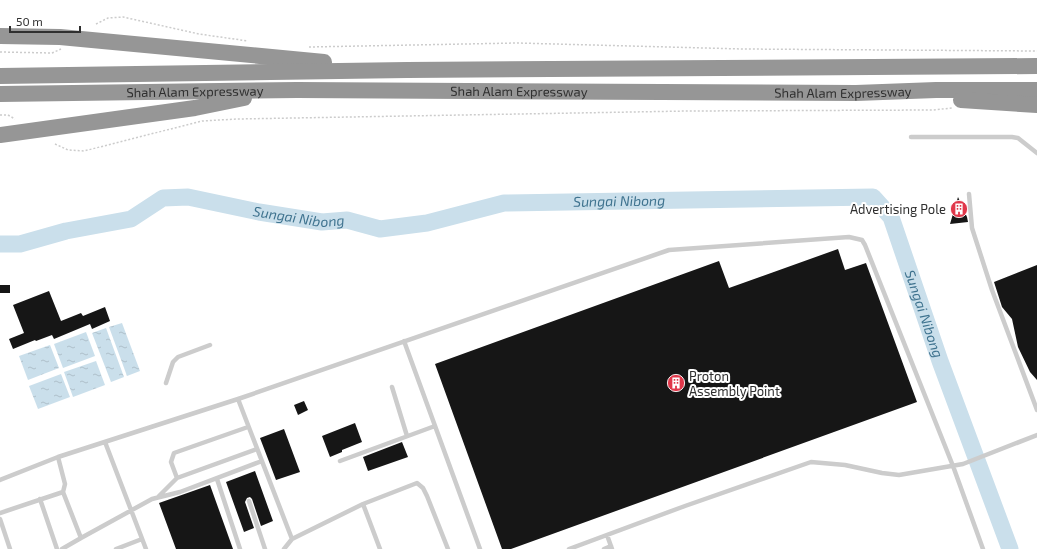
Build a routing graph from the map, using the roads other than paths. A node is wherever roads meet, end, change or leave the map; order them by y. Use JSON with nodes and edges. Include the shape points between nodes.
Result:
{"nodes":[{"id":1,"x":0,"y":36,"type":"edge"},
{"id":2,"x":1037,"y":66,"type":"edge"},
{"id":3,"x":407,"y":70,"type":"junction"},
{"id":4,"x":0,"y":76,"type":"edge"},
{"id":5,"x":287,"y":90,"type":"junction"},
{"id":6,"x":1037,"y":90,"type":"edge"},
{"id":7,"x":856,"y":93,"type":"junction"},
{"id":8,"x":0,"y":94,"type":"edge"},
{"id":9,"x":1020,"y":105,"type":"junction"},
{"id":10,"x":1037,"y":105,"type":"edge"},
{"id":11,"x":1037,"y":110,"type":"edge"},
{"id":12,"x":0,"y":135,"type":"edge"},
{"id":13,"x":911,"y":137,"type":"dead end"},
{"id":14,"x":1037,"y":153,"type":"edge"},
{"id":15,"x":969,"y":194,"type":"dead end"},
{"id":16,"x":404,"y":341,"type":"junction"},
{"id":17,"x":210,"y":345,"type":"dead end"},
{"id":18,"x":166,"y":383,"type":"dead end"},
{"id":19,"x":392,"y":387,"type":"dead end"},
{"id":20,"x":238,"y":399,"type":"junction"},
{"id":21,"x":1037,"y":410,"type":"edge"},
{"id":22,"x":435,"y":426,"type":"junction"},
{"id":23,"x":248,"y":427,"type":"junction"},
{"id":24,"x":1037,"y":435,"type":"edge"},
{"id":25,"x":407,"y":436,"type":"junction"},
{"id":26,"x":105,"y":442,"type":"junction"},
{"id":27,"x":257,"y":449,"type":"junction"},
{"id":28,"x":58,"y":457,"type":"junction"},
{"id":29,"x":340,"y":461,"type":"dead end"},
{"id":30,"x":262,"y":462,"type":"junction"},
{"id":31,"x":953,"y":466,"type":"junction"},
{"id":32,"x":177,"y":478,"type":"junction"},
{"id":33,"x":217,"y":479,"type":"junction"},
{"id":34,"x":0,"y":480,"type":"edge"},
{"id":35,"x":63,"y":492,"type":"junction"},
{"id":36,"x":159,"y":496,"type":"junction"},
{"id":37,"x":40,"y":499,"type":"junction"},
{"id":38,"x":249,"y":501,"type":"dead end"},
{"id":39,"x":363,"y":504,"type":"junction"},
{"id":40,"x":131,"y":511,"type":"junction"},
{"id":41,"x":0,"y":513,"type":"edge"},
{"id":42,"x":0,"y":519,"type":"edge"},
{"id":43,"x":607,"y":535,"type":"junction"},
{"id":44,"x":81,"y":538,"type":"junction"},
{"id":45,"x":142,"y":539,"type":"junction"},
{"id":46,"x":292,"y":539,"type":"junction"},
{"id":47,"x":612,"y":548,"type":"edge"},
{"id":48,"x":10,"y":549,"type":"edge"},
{"id":49,"x":57,"y":549,"type":"edge"},
{"id":50,"x":62,"y":549,"type":"edge"},
{"id":51,"x":116,"y":549,"type":"edge"},
{"id":52,"x":146,"y":549,"type":"edge"},
{"id":53,"x":240,"y":549,"type":"edge"},
{"id":54,"x":265,"y":549,"type":"edge"},
{"id":55,"x":284,"y":549,"type":"edge"},
{"id":56,"x":380,"y":549,"type":"edge"},
{"id":57,"x":448,"y":549,"type":"edge"},
{"id":58,"x":480,"y":549,"type":"edge"},
{"id":59,"x":569,"y":549,"type":"edge"},
{"id":60,"x":604,"y":549,"type":"edge"},
{"id":61,"x":983,"y":549,"type":"edge"}],
"edges":[{"from":1,"to":3,"type":"highway","via":[[60,37]]},
{"from":2,"to":3,"type":"highway","name":"Shah Alam Expressway"},
{"from":3,"to":4,"type":"highway","name":"Shah Alam Expressway"},
{"from":5,"to":7,"type":"highway","name":"Shah Alam Expressway"},
{"from":5,"to":8,"type":"highway","name":"Shah Alam Expressway"},
{"from":5,"to":12,"type":"highway","via":[[195,108]]},
{"from":6,"to":7,"type":"highway","name":"Shah Alam Expressway"},
{"from":7,"to":9,"type":"highway","via":[[907,100]]},
{"from":9,"to":10,"type":"highway"},
{"from":9,"to":11,"type":"lane"},
{"from":13,"to":14,"type":"lane","via":[[1012,137],[1018,138]]},
{"from":15,"to":21,"type":"lane","via":[[972,228],[992,290]]},
{"from":16,"to":20,"type":"lane"},
{"from":16,"to":22,"type":"lane"},
{"from":16,"to":31,"type":"lane","via":[[669,250],[849,237],[862,240],[865,245]]},
{"from":17,"to":18,"type":"lane","via":[[178,357],[173,362]]},
{"from":19,"to":25,"type":"lane"},
{"from":20,"to":23,"type":"lane"},
{"from":20,"to":26,"type":"lane"},
{"from":22,"to":25,"type":"lane"},
{"from":22,"to":58,"type":"lane"},
{"from":23,"to":27,"type":"lane"},
{"from":23,"to":32,"type":"lane","via":[[174,453],[171,462]]},
{"from":24,"to":31,"type":"lane"},
{"from":25,"to":29,"type":"lane"},
{"from":26,"to":28,"type":"lane"},
{"from":26,"to":40,"type":"lane"},
{"from":27,"to":30,"type":"lane"},
{"from":27,"to":32,"type":"lane"},
{"from":28,"to":34,"type":"lane"},
{"from":28,"to":35,"type":"lane","via":[[65,484]]},
{"from":30,"to":33,"type":"lane"},
{"from":30,"to":46,"type":"lane"},
{"from":31,"to":43,"type":"lane","via":[[899,475],[882,474],[845,465],[811,462]]},
{"from":31,"to":61,"type":"lane"},
{"from":32,"to":36,"type":"lane"},
{"from":33,"to":36,"type":"lane","via":[[180,492]]},
{"from":33,"to":53,"type":"lane"},
{"from":35,"to":37,"type":"lane"},
{"from":35,"to":44,"type":"lane"},
{"from":36,"to":40,"type":"lane"},
{"from":37,"to":41,"type":"lane"},
{"from":37,"to":49,"type":"lane"},
{"from":38,"to":54,"type":"lane"},
{"from":39,"to":46,"type":"lane"},
{"from":39,"to":56,"type":"lane"},
{"from":39,"to":57,"type":"lane","via":[[417,483],[427,496]]},
{"from":40,"to":44,"type":"lane"},
{"from":40,"to":45,"type":"lane"},
{"from":42,"to":48,"type":"lane"},
{"from":43,"to":47,"type":"lane"},
{"from":43,"to":59,"type":"lane"},
{"from":44,"to":50,"type":"lane"},
{"from":45,"to":51,"type":"lane"},
{"from":45,"to":52,"type":"lane"},
{"from":46,"to":55,"type":"lane"},
{"from":47,"to":60,"type":"lane"}]}
